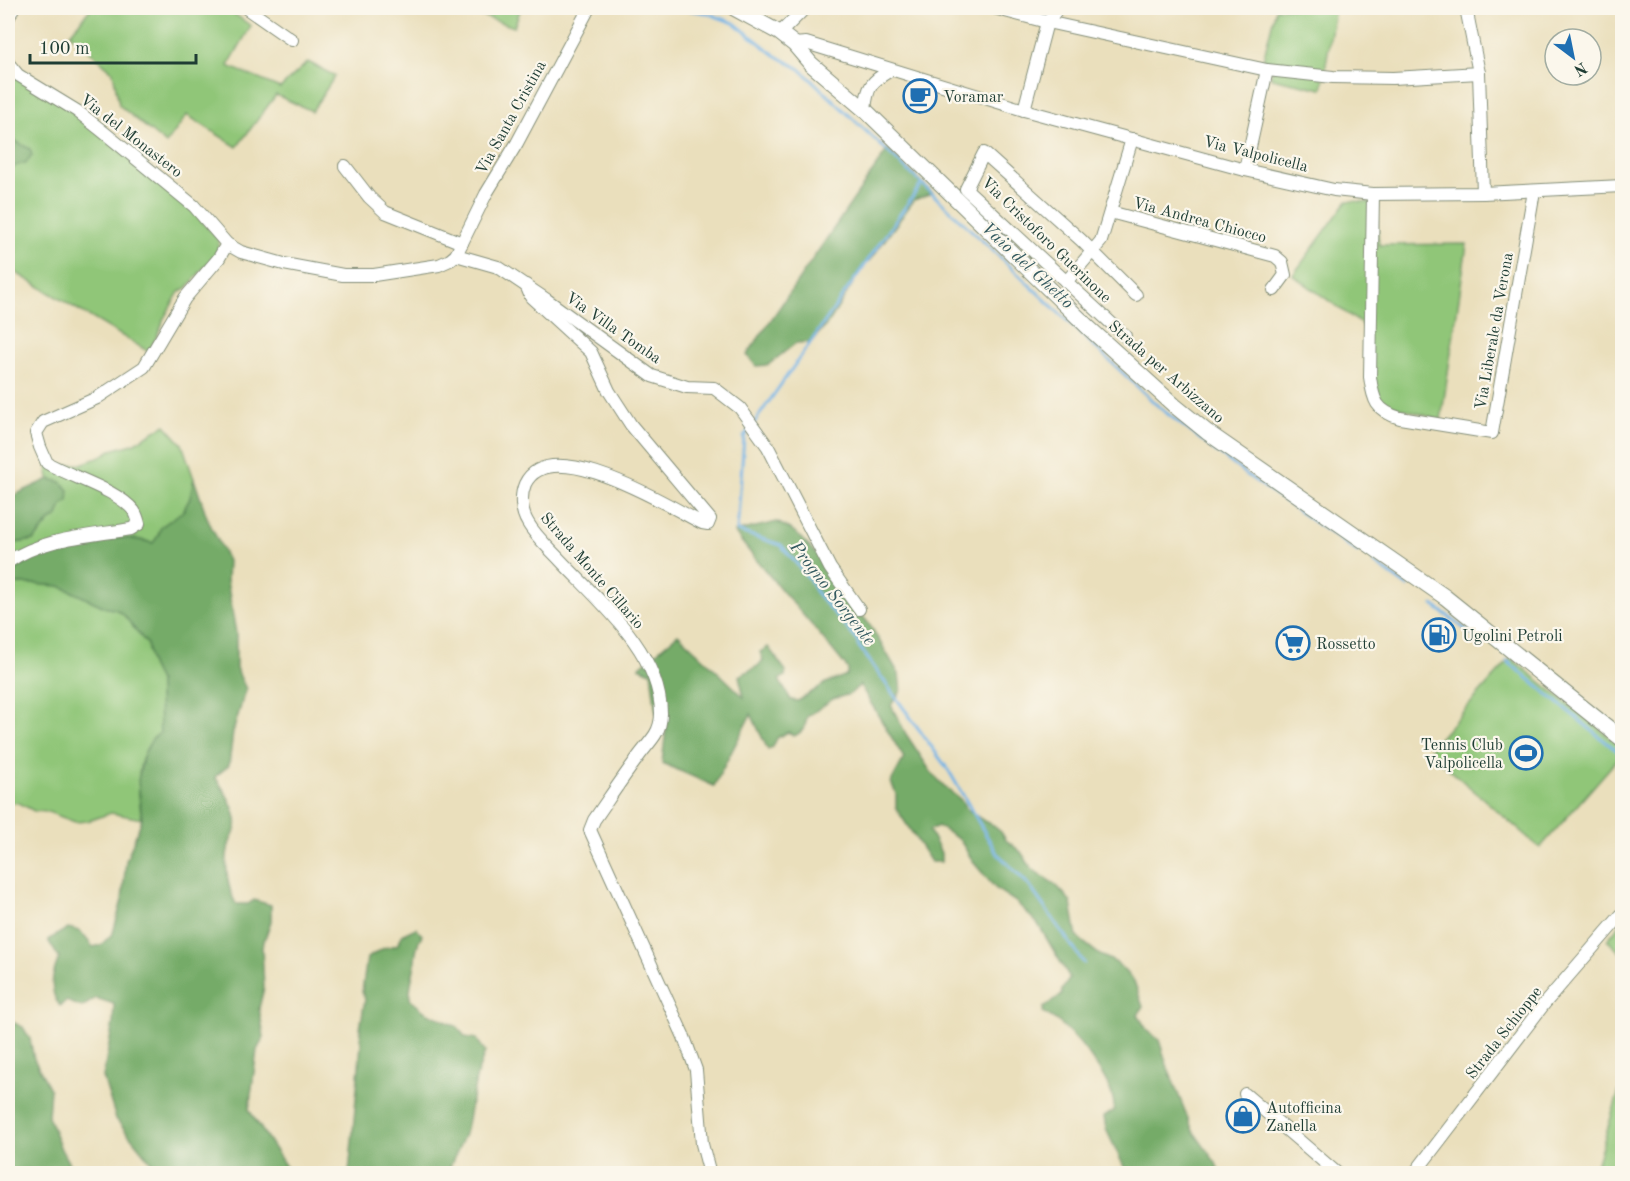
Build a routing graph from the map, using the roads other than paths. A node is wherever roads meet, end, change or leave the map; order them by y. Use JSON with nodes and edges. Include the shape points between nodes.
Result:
{"nodes":[{"id":1,"x":13,"y":8,"type":"edge"},
{"id":2,"x":246,"y":8,"type":"edge"},
{"id":3,"x":589,"y":8,"type":"edge"},
{"id":4,"x":734,"y":8,"type":"edge"},
{"id":5,"x":805,"y":8,"type":"edge"},
{"id":6,"x":994,"y":8,"type":"edge"},
{"id":7,"x":1058,"y":8,"type":"edge"},
{"id":8,"x":1466,"y":8,"type":"edge"},
{"id":9,"x":8,"y":19,"type":"edge"},
{"id":10,"x":1047,"y":22,"type":"junction"},
{"id":11,"x":780,"y":33,"type":"junction"},
{"id":12,"x":292,"y":40,"type":"dead end"},
{"id":13,"x":794,"y":44,"type":"junction"},
{"id":14,"x":8,"y":63,"type":"edge"},
{"id":15,"x":891,"y":70,"type":"junction"},
{"id":16,"x":1267,"y":70,"type":"junction"},
{"id":17,"x":1479,"y":73,"type":"junction"},
{"id":18,"x":865,"y":110,"type":"junction"},
{"id":19,"x":1024,"y":110,"type":"junction"},
{"id":20,"x":1132,"y":139,"type":"junction"},
{"id":21,"x":345,"y":166,"type":"dead end"},
{"id":22,"x":1245,"y":170,"type":"junction"},
{"id":23,"x":1623,"y":186,"type":"edge"},
{"id":24,"x":1534,"y":191,"type":"junction"},
{"id":25,"x":1483,"y":193,"type":"junction"},
{"id":26,"x":1373,"y":194,"type":"junction"},
{"id":27,"x":1110,"y":212,"type":"junction"},
{"id":28,"x":462,"y":243,"type":"junction"},
{"id":29,"x":227,"y":244,"type":"junction"},
{"id":30,"x":1092,"y":252,"type":"junction"},
{"id":31,"x":453,"y":258,"type":"junction"},
{"id":32,"x":1066,"y":282,"type":"junction"},
{"id":33,"x":526,"y":285,"type":"junction"},
{"id":34,"x":1274,"y":290,"type":"dead end"},
{"id":35,"x":1136,"y":295,"type":"dead end"},
{"id":36,"x":1125,"y":336,"type":"dead end"},
{"id":37,"x":8,"y":562,"type":"edge"},
{"id":38,"x":859,"y":609,"type":"dead end"},
{"id":39,"x":1623,"y":739,"type":"edge"},
{"id":40,"x":1623,"y":914,"type":"edge"},
{"id":41,"x":1245,"y":1094,"type":"dead end"},
{"id":42,"x":710,"y":1173,"type":"edge"},
{"id":43,"x":1338,"y":1173,"type":"edge"},
{"id":44,"x":1414,"y":1173,"type":"edge"}],
"edges":[{"from":1,"to":9,"type":"street"},
{"from":2,"to":12,"type":"street"},
{"from":3,"to":28,"type":"street","name":"Via Santa Cristina"},
{"from":4,"to":11,"type":"main road"},
{"from":5,"to":11,"type":"street"},
{"from":6,"to":10,"type":"street"},
{"from":7,"to":10,"type":"street"},
{"from":8,"to":17,"type":"street"},
{"from":10,"to":16,"type":"street"},
{"from":10,"to":19,"type":"street"},
{"from":11,"to":13,"type":"main road","name":"Strada per Arbizzano"},
{"from":13,"to":15,"type":"street","name":"Via Valpolicella","via":[[806,43]]},
{"from":13,"to":18,"type":"main road","name":"Strada per Arbizzano","via":[[811,64]]},
{"from":14,"to":29,"type":"street","name":"Via del Monastero","via":[[18,75],[77,111],[194,206]]},
{"from":15,"to":18,"type":"street","via":[[869,86]]},
{"from":15,"to":19,"type":"street","name":"Via Valpolicella"},
{"from":16,"to":17,"type":"street","via":[[1393,78]]},
{"from":16,"to":22,"type":"street"},
{"from":17,"to":25,"type":"street"},
{"from":18,"to":39,"type":"main road","name":"Strada per Arbizzano","via":[[1090,329],[1175,406],[1444,597]]},
{"from":19,"to":20,"type":"street","name":"Via Valpolicella"},
{"from":20,"to":22,"type":"street","name":"Via Valpolicella"},
{"from":20,"to":27,"type":"street","name":"Via Andrea Chiocco"},
{"from":21,"to":28,"type":"street","via":[[385,212]]},
{"from":22,"to":26,"type":"street","name":"Via Valpolicella","via":[[1334,190]]},
{"from":23,"to":24,"type":"street","name":"Via Valpolicella"},
{"from":24,"to":25,"type":"street","name":"Via Valpolicella"},
{"from":24,"to":26,"type":"street","name":"Via Liberale da Verona","via":[[1492,433],[1400,418],[1378,407],[1370,376]]},
{"from":25,"to":26,"type":"street","name":"Via Valpolicella"},
{"from":27,"to":30,"type":"street","name":"Via Andrea Chiocco","via":[[1101,242]]},
{"from":27,"to":34,"type":"street","name":"Via Andrea Chiocco","via":[[1275,256],[1282,262],[1285,274]]},
{"from":28,"to":31,"type":"street","name":"Via Santa Cristina"},
{"from":29,"to":31,"type":"street","name":"Via del Monastero","via":[[260,258],[344,275],[439,265]]},
{"from":29,"to":37,"type":"street","via":[[185,298],[144,367],[97,398],[43,422],[36,433],[47,463],[123,502],[135,512],[139,524],[131,529],[39,546]]},
{"from":30,"to":32,"type":"street","name":"Via Andrea Chiocco"},
{"from":30,"to":32,"type":"street","name":"Via Cristoforo Guerinone","via":[[984,153],[966,189]]},
{"from":30,"to":35,"type":"street","name":"Via Cristoforo Guerinone"},
{"from":31,"to":33,"type":"street","name":"Via Villa Tomba","via":[[498,267]]},
{"from":32,"to":36,"type":"street","name":"Via Cristoforo Guerinone"},
{"from":33,"to":38,"type":"street","name":"Via Villa Tomba","via":[[652,376],[687,387],[714,388],[740,408],[768,447],[830,568]]},
{"from":33,"to":42,"type":"street","name":"Strada Monte Cillario","via":[[531,297],[591,352],[631,425],[710,519],[708,524],[702,523],[606,475],[567,465],[540,469],[528,478],[521,502],[527,522],[624,627],[654,673],[662,714],[656,733],[590,830],[696,1070],[702,1144]]},
{"from":40,"to":44,"type":"street","name":"Strada Schioppe","via":[[1544,1004]]},
{"from":41,"to":43,"type":"street"}]}
